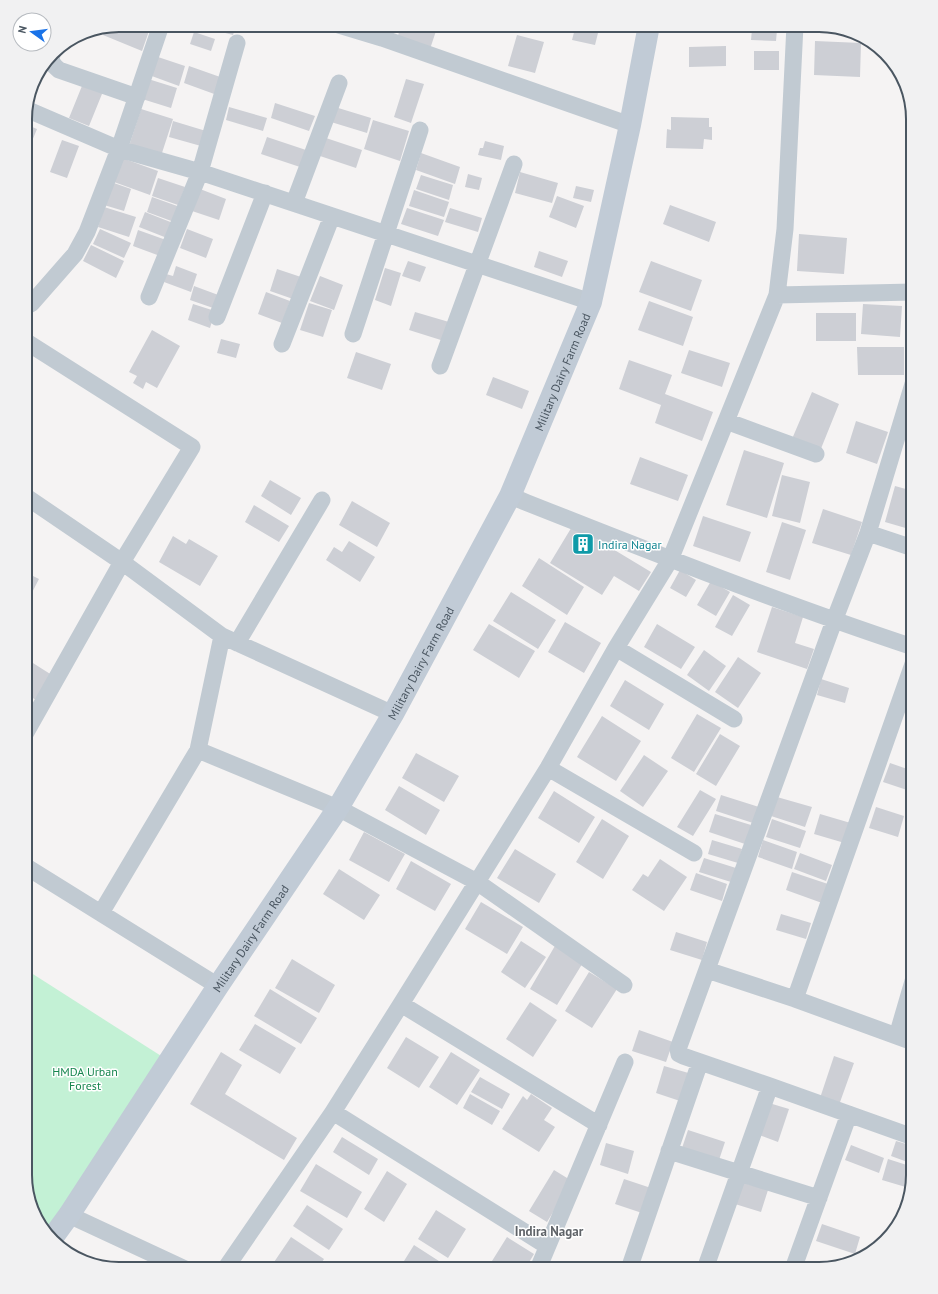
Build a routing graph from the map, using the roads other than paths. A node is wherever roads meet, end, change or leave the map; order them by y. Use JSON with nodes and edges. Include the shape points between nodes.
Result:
{"nodes":[{"id":1,"x":159,"y":32,"type":"edge"},
{"id":2,"x":383,"y":32,"type":"edge"},
{"id":3,"x":649,"y":32,"type":"edge"},
{"id":4,"x":795,"y":32,"type":"edge"},
{"id":5,"x":237,"y":43,"type":"dead end"},
{"id":6,"x":53,"y":63,"type":"edge"},
{"id":7,"x":339,"y":82,"type":"dead end"},
{"id":8,"x":137,"y":97,"type":"junction"},
{"id":9,"x":32,"y":112,"type":"edge"},
{"id":10,"x":630,"y":125,"type":"junction"},
{"id":11,"x":420,"y":130,"type":"dead end"},
{"id":12,"x":119,"y":149,"type":"junction"},
{"id":13,"x":514,"y":164,"type":"dead end"},
{"id":14,"x":200,"y":172,"type":"junction"},
{"id":15,"x":265,"y":193,"type":"junction"},
{"id":16,"x":294,"y":203,"type":"junction"},
{"id":17,"x":332,"y":216,"type":"junction"},
{"id":18,"x":386,"y":234,"type":"junction"},
{"id":19,"x":477,"y":264,"type":"junction"},
{"id":20,"x":906,"y":292,"type":"edge"},
{"id":21,"x":777,"y":295,"type":"junction"},
{"id":22,"x":149,"y":297,"type":"dead end"},
{"id":23,"x":32,"y":302,"type":"edge"},
{"id":24,"x":591,"y":302,"type":"junction"},
{"id":25,"x":217,"y":317,"type":"dead end"},
{"id":26,"x":353,"y":334,"type":"dead end"},
{"id":27,"x":282,"y":344,"type":"dead end"},
{"id":28,"x":32,"y":345,"type":"edge"},
{"id":29,"x":440,"y":366,"type":"dead end"},
{"id":30,"x":906,"y":407,"type":"edge"},
{"id":31,"x":726,"y":421,"type":"junction"},
{"id":32,"x":816,"y":454,"type":"dead end"},
{"id":33,"x":510,"y":496,"type":"junction"},
{"id":34,"x":322,"y":500,"type":"dead end"},
{"id":35,"x":32,"y":501,"type":"edge"},
{"id":36,"x":868,"y":533,"type":"junction"},
{"id":37,"x":906,"y":546,"type":"edge"},
{"id":38,"x":670,"y":560,"type":"junction"},
{"id":39,"x":122,"y":562,"type":"junction"},
{"id":40,"x":834,"y":621,"type":"junction"},
{"id":41,"x":222,"y":636,"type":"junction"},
{"id":42,"x":237,"y":643,"type":"junction"},
{"id":43,"x":906,"y":645,"type":"edge"},
{"id":44,"x":616,"y":648,"type":"junction"},
{"id":45,"x":906,"y":684,"type":"edge"},
{"id":46,"x":393,"y":714,"type":"junction"},
{"id":47,"x":734,"y":719,"type":"dead end"},
{"id":48,"x":32,"y":722,"type":"edge"},
{"id":49,"x":198,"y":750,"type":"junction"},
{"id":50,"x":548,"y":768,"type":"junction"},
{"id":51,"x":338,"y":808,"type":"junction"},
{"id":52,"x":694,"y":853,"type":"dead end"},
{"id":53,"x":32,"y":870,"type":"edge"},
{"id":54,"x":477,"y":882,"type":"junction"},
{"id":55,"x":101,"y":913,"type":"junction"},
{"id":56,"x":707,"y":970,"type":"junction"},
{"id":57,"x":624,"y":985,"type":"dead end"},
{"id":58,"x":218,"y":986,"type":"junction"},
{"id":59,"x":795,"y":999,"type":"junction"},
{"id":60,"x":401,"y":1004,"type":"junction"},
{"id":61,"x":906,"y":1005,"type":"edge"},
{"id":62,"x":897,"y":1036,"type":"junction"},
{"id":63,"x":906,"y":1039,"type":"edge"},
{"id":64,"x":625,"y":1062,"type":"dead end"},
{"id":65,"x":700,"y":1062,"type":"junction"},
{"id":66,"x":770,"y":1086,"type":"junction"},
{"id":67,"x":333,"y":1112,"type":"junction"},
{"id":68,"x":849,"y":1114,"type":"junction"},
{"id":69,"x":600,"y":1125,"type":"junction"},
{"id":70,"x":906,"y":1134,"type":"edge"},
{"id":71,"x":669,"y":1151,"type":"junction"},
{"id":72,"x":740,"y":1173,"type":"junction"},
{"id":73,"x":819,"y":1198,"type":"junction"},
{"id":74,"x":69,"y":1215,"type":"junction"},
{"id":75,"x":56,"y":1234,"type":"edge"},
{"id":76,"x":547,"y":1246,"type":"junction"},
{"id":77,"x":170,"y":1262,"type":"edge"},
{"id":78,"x":230,"y":1262,"type":"edge"},
{"id":79,"x":541,"y":1262,"type":"edge"},
{"id":80,"x":631,"y":1262,"type":"edge"},
{"id":81,"x":708,"y":1262,"type":"edge"},
{"id":82,"x":796,"y":1262,"type":"edge"}],
"edges":[{"from":1,"to":8,"type":"street"},
{"from":2,"to":10,"type":"street"},
{"from":3,"to":10,"type":"main road","name":"Military Dairy Farm Road"},
{"from":4,"to":21,"type":"street","via":[[786,229]]},
{"from":5,"to":14,"type":"street"},
{"from":6,"to":8,"type":"street","via":[[59,70]]},
{"from":7,"to":16,"type":"street"},
{"from":8,"to":12,"type":"street"},
{"from":9,"to":12,"type":"street"},
{"from":10,"to":24,"type":"main road","name":"Military Dairy Farm Road"},
{"from":11,"to":18,"type":"street"},
{"from":12,"to":14,"type":"street"},
{"from":12,"to":23,"type":"street","via":[[87,232],[75,254]]},
{"from":13,"to":19,"type":"street"},
{"from":14,"to":15,"type":"street"},
{"from":14,"to":22,"type":"street"},
{"from":15,"to":16,"type":"street"},
{"from":15,"to":25,"type":"street"},
{"from":16,"to":17,"type":"street"},
{"from":17,"to":18,"type":"street"},
{"from":17,"to":27,"type":"street"},
{"from":18,"to":19,"type":"street"},
{"from":18,"to":26,"type":"street"},
{"from":19,"to":24,"type":"street"},
{"from":19,"to":29,"type":"street"},
{"from":20,"to":21,"type":"street"},
{"from":21,"to":31,"type":"street"},
{"from":24,"to":33,"type":"main road","name":"Military Dairy Farm Road"},
{"from":28,"to":39,"type":"street","via":[[192,447]]},
{"from":30,"to":36,"type":"street"},
{"from":31,"to":32,"type":"street"},
{"from":31,"to":38,"type":"street"},
{"from":33,"to":38,"type":"street"},
{"from":33,"to":46,"type":"main road","name":"Military Dairy Farm Road"},
{"from":34,"to":42,"type":"street"},
{"from":35,"to":39,"type":"street"},
{"from":36,"to":37,"type":"street"},
{"from":36,"to":40,"type":"street"},
{"from":38,"to":40,"type":"street"},
{"from":38,"to":44,"type":"street"},
{"from":39,"to":41,"type":"street"},
{"from":39,"to":48,"type":"street"},
{"from":40,"to":43,"type":"street"},
{"from":40,"to":56,"type":"street"},
{"from":41,"to":42,"type":"street"},
{"from":41,"to":49,"type":"street"},
{"from":42,"to":46,"type":"street"},
{"from":44,"to":47,"type":"street"},
{"from":44,"to":50,"type":"street"},
{"from":45,"to":59,"type":"street"},
{"from":46,"to":51,"type":"main road","name":"Military Dairy Farm Road"},
{"from":49,"to":51,"type":"street"},
{"from":49,"to":55,"type":"street"},
{"from":50,"to":52,"type":"street"},
{"from":50,"to":54,"type":"street"},
{"from":51,"to":54,"type":"street"},
{"from":51,"to":58,"type":"main road","name":"Military Dairy Farm Road"},
{"from":53,"to":55,"type":"street"},
{"from":54,"to":57,"type":"street"},
{"from":54,"to":60,"type":"street"},
{"from":55,"to":58,"type":"street"},
{"from":56,"to":59,"type":"street"},
{"from":56,"to":65,"type":"street","via":[[678,1049],[679,1054]]},
{"from":58,"to":74,"type":"main road","name":"Military Dairy Farm Road"},
{"from":59,"to":62,"type":"street"},
{"from":60,"to":67,"type":"street"},
{"from":60,"to":69,"type":"street"},
{"from":61,"to":62,"type":"street"},
{"from":62,"to":63,"type":"street"},
{"from":64,"to":69,"type":"street"},
{"from":65,"to":66,"type":"street"},
{"from":65,"to":71,"type":"street"},
{"from":66,"to":68,"type":"street"},
{"from":66,"to":72,"type":"street"},
{"from":67,"to":76,"type":"street"},
{"from":67,"to":78,"type":"street"},
{"from":68,"to":70,"type":"street"},
{"from":68,"to":73,"type":"street"},
{"from":69,"to":76,"type":"street"},
{"from":71,"to":72,"type":"street"},
{"from":71,"to":80,"type":"street"},
{"from":72,"to":73,"type":"street"},
{"from":72,"to":81,"type":"street"},
{"from":73,"to":82,"type":"street"},
{"from":74,"to":75,"type":"main road","name":"Military Dairy Farm Road"},
{"from":74,"to":77,"type":"street"},
{"from":76,"to":79,"type":"street"}]}
